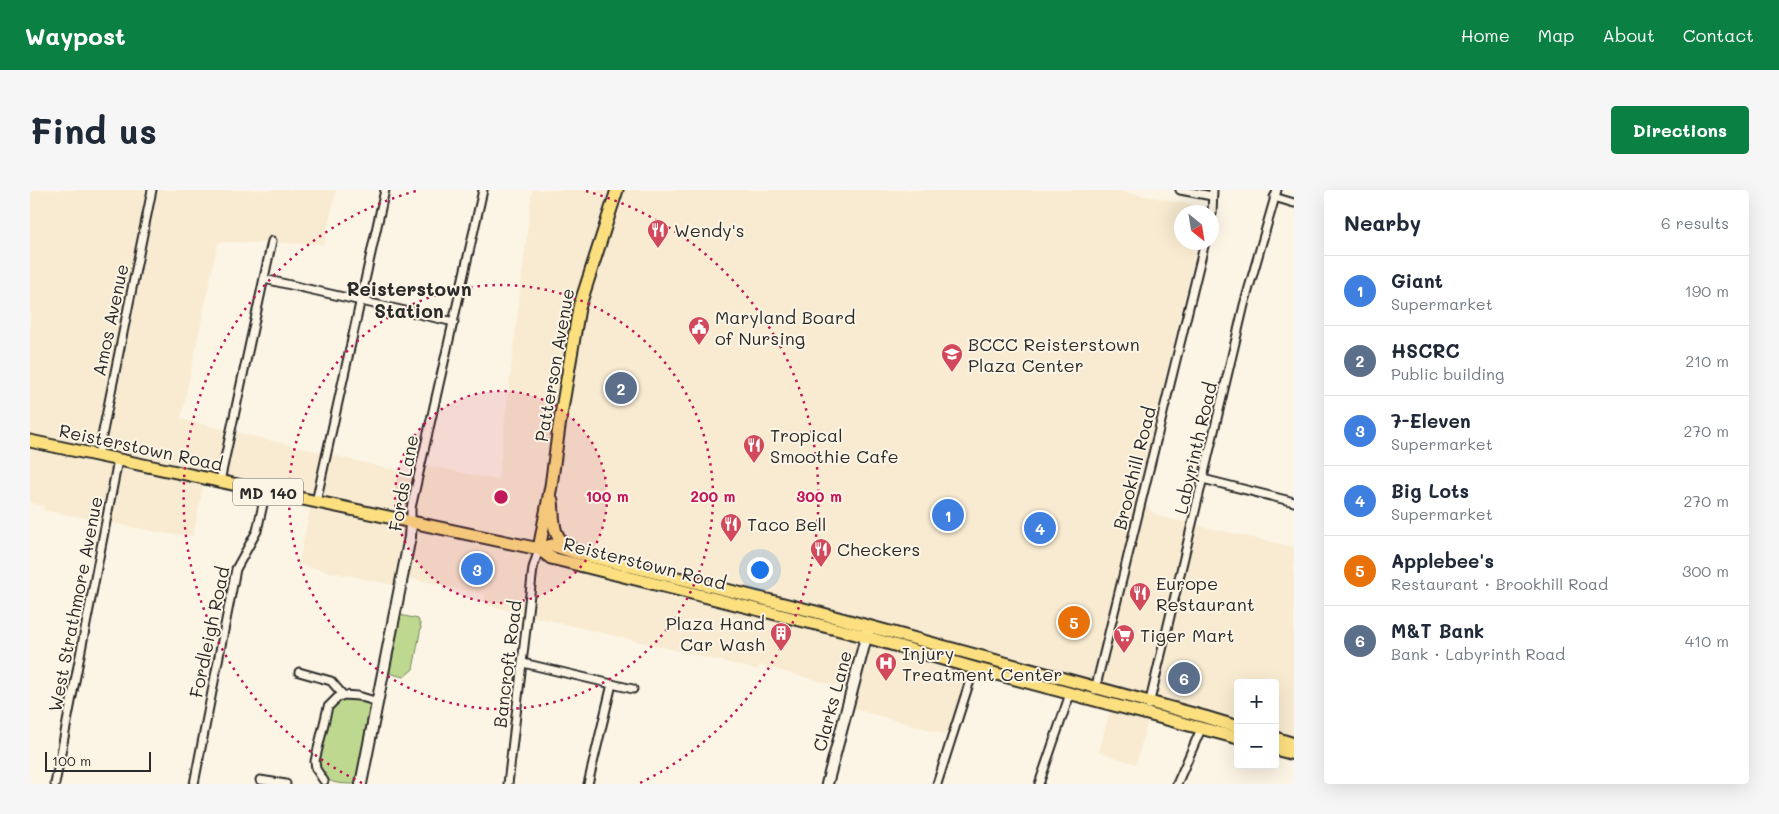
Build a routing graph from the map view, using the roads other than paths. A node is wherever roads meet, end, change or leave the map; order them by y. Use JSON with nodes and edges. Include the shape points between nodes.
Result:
{"nodes":[{"id":1,"x":152,"y":190,"type":"edge"},
{"id":2,"x":385,"y":190,"type":"edge"},
{"id":3,"x":483,"y":190,"type":"edge"},
{"id":4,"x":617,"y":190,"type":"edge"},
{"id":5,"x":1180,"y":190,"type":"edge"},
{"id":6,"x":1212,"y":193,"type":"edge"},
{"id":7,"x":1276,"y":194,"type":"edge"},
{"id":8,"x":1294,"y":203,"type":"edge"},
{"id":9,"x":272,"y":241,"type":"dead end"},
{"id":10,"x":1202,"y":250,"type":"edge"},
{"id":11,"x":264,"y":279,"type":"junction"},
{"id":12,"x":361,"y":301,"type":"junction"},
{"id":13,"x":454,"y":322,"type":"junction"},
{"id":14,"x":30,"y":441,"type":"edge"},
{"id":15,"x":98,"y":456,"type":"junction"},
{"id":16,"x":118,"y":460,"type":"junction"},
{"id":17,"x":1203,"y":479,"type":"junction"},
{"id":18,"x":220,"y":482,"type":"junction"},
{"id":19,"x":551,"y":486,"type":"junction"},
{"id":20,"x":266,"y":491,"type":"junction"},
{"id":21,"x":316,"y":502,"type":"junction"},
{"id":22,"x":1294,"y":502,"type":"edge"},
{"id":23,"x":411,"y":522,"type":"junction"},
{"id":24,"x":539,"y":549,"type":"junction"},
{"id":25,"x":628,"y":566,"type":"junction"},
{"id":26,"x":761,"y":599,"type":"junction"},
{"id":27,"x":720,"y":600,"type":"junction"},
{"id":28,"x":867,"y":631,"type":"junction"},
{"id":29,"x":523,"y":663,"type":"junction"},
{"id":30,"x":974,"y":668,"type":"junction"},
{"id":31,"x":1023,"y":668,"type":"junction"},
{"id":32,"x":300,"y":672,"type":"dead end"},
{"id":33,"x":612,"y":684,"type":"junction"},
{"id":34,"x":1096,"y":687,"type":"junction"},
{"id":35,"x":633,"y":689,"type":"dead end"},
{"id":36,"x":1070,"y":694,"type":"junction"},
{"id":37,"x":343,"y":695,"type":"junction"},
{"id":38,"x":1093,"y":700,"type":"junction"},
{"id":39,"x":378,"y":702,"type":"junction"},
{"id":40,"x":1150,"y":702,"type":"junction"},
{"id":41,"x":1147,"y":715,"type":"junction"},
{"id":42,"x":1234,"y":727,"type":"edge"},
{"id":43,"x":1201,"y":729,"type":"junction"},
{"id":44,"x":1234,"y":737,"type":"edge"},
{"id":45,"x":1279,"y":739,"type":"edge"},
{"id":46,"x":1294,"y":744,"type":"edge"},
{"id":47,"x":1279,"y":750,"type":"edge"},
{"id":48,"x":1294,"y":754,"type":"edge"},
{"id":49,"x":260,"y":780,"type":"dead end"},
{"id":50,"x":324,"y":783,"type":"edge"},
{"id":51,"x":55,"y":784,"type":"edge"},
{"id":52,"x":194,"y":784,"type":"edge"},
{"id":53,"x":286,"y":784,"type":"edge"},
{"id":54,"x":361,"y":784,"type":"edge"},
{"id":55,"x":508,"y":784,"type":"edge"},
{"id":56,"x":588,"y":784,"type":"edge"},
{"id":57,"x":827,"y":784,"type":"edge"},
{"id":58,"x":937,"y":784,"type":"edge"},
{"id":59,"x":1039,"y":784,"type":"edge"},
{"id":60,"x":1177,"y":784,"type":"edge"}],
"edges":[{"from":1,"to":15,"type":"street","name":"Amos Avenue"},
{"from":2,"to":12,"type":"street"},
{"from":3,"to":13,"type":"street","name":"Fords Lane"},
{"from":4,"to":19,"type":"main road","name":"Patterson Avenue","via":[[579,308]]},
{"from":5,"to":6,"type":"street"},
{"from":7,"to":8,"type":"street"},
{"from":7,"to":17,"type":"street","name":"Labyrinth Road","via":[[1244,305]]},
{"from":9,"to":11,"type":"street"},
{"from":10,"to":34,"type":"street","name":"Brookhill Road"},
{"from":11,"to":12,"type":"street"},
{"from":11,"to":18,"type":"street"},
{"from":12,"to":13,"type":"street"},
{"from":12,"to":21,"type":"street"},
{"from":13,"to":23,"type":"street","name":"Fords Lane"},
{"from":14,"to":15,"type":"main road","name":"Reisterstown Road","number":"MD 140"},
{"from":15,"to":16,"type":"main road","name":"Reisterstown Road","number":"MD 140"},
{"from":16,"to":18,"type":"main road","name":"Reisterstown Road","number":"MD 140"},
{"from":16,"to":51,"type":"street","name":"West Strathmore Avenue"},
{"from":17,"to":22,"type":"street"},
{"from":17,"to":40,"type":"street","name":"Labyrinth Road"},
{"from":18,"to":20,"type":"main road","name":"Reisterstown Road","number":"MD 140"},
{"from":19,"to":24,"type":"main road","name":"Patterson Avenue"},
{"from":19,"to":25,"type":"main road","via":[[558,539],[568,546]]},
{"from":20,"to":21,"type":"main road","name":"Reisterstown Road","number":"MD 140"},
{"from":20,"to":52,"type":"street","name":"Fordleigh Road","via":[[257,532],[236,569]]},
{"from":21,"to":23,"type":"main road","name":"Reisterstown Road","number":"MD 140"},
{"from":23,"to":24,"type":"main road","name":"Reisterstown Road","number":"MD 140"},
{"from":23,"to":39,"type":"street","name":"Fords Lane"},
{"from":24,"to":25,"type":"main road","name":"Reisterstown Road","number":"MD 140","via":[[552,545]]},
{"from":24,"to":27,"type":"main road","name":"Reisterstown Road","number":"MD 140","via":[[551,558]]},
{"from":24,"to":29,"type":"street","name":"Bancroft Road","via":[[533,568]]},
{"from":25,"to":26,"type":"main road","name":"Reisterstown Road","number":"MD 140"},
{"from":26,"to":27,"type":"main road","via":[[726,596]]},
{"from":26,"to":28,"type":"main road","name":"Reisterstown Road","number":"MD 140"},
{"from":27,"to":28,"type":"main road","name":"Reisterstown Road","number":"MD 140"},
{"from":28,"to":30,"type":"main road","name":"Reisterstown Road","number":"MD 140"},
{"from":28,"to":31,"type":"main road","name":"Reisterstown Road","number":"MD 140"},
{"from":28,"to":57,"type":"street","name":"Clarks Lane"},
{"from":29,"to":33,"type":"street"},
{"from":29,"to":55,"type":"street","name":"Bancroft Road"},
{"from":30,"to":31,"type":"main road","via":[[978,663],[1010,671]]},
{"from":30,"to":36,"type":"main road","name":"Reisterstown Road","number":"MD 140"},
{"from":30,"to":58,"type":"street"},
{"from":31,"to":34,"type":"main road","name":"Reisterstown Road","number":"MD 140"},
{"from":32,"to":37,"type":"street","via":[[331,681]]},
{"from":33,"to":35,"type":"street"},
{"from":33,"to":56,"type":"street"},
{"from":34,"to":38,"type":"street","name":"Brookhill Road"},
{"from":34,"to":40,"type":"main road","name":"Reisterstown Road","number":"MD 140"},
{"from":36,"to":38,"type":"main road","name":"Reisterstown Road","number":"MD 140"},
{"from":36,"to":59,"type":"street"},
{"from":37,"to":39,"type":"street"},
{"from":37,"to":50,"type":"street","via":[[332,702],[326,713],[315,761]]},
{"from":38,"to":41,"type":"main road","name":"Reisterstown Road","number":"MD 140"},
{"from":39,"to":54,"type":"street","name":"Fords Lane"},
{"from":40,"to":41,"type":"street","name":"Labyrinth Road"},
{"from":40,"to":42,"type":"main road","name":"Reisterstown Road","number":"MD 140"},
{"from":41,"to":43,"type":"main road","name":"Reisterstown Road","number":"MD 140"},
{"from":43,"to":44,"type":"main road","name":"Reisterstown Road","number":"MD 140"},
{"from":43,"to":60,"type":"street"},
{"from":45,"to":46,"type":"main road"},
{"from":47,"to":48,"type":"main road"},
{"from":49,"to":53,"type":"street"}]}
